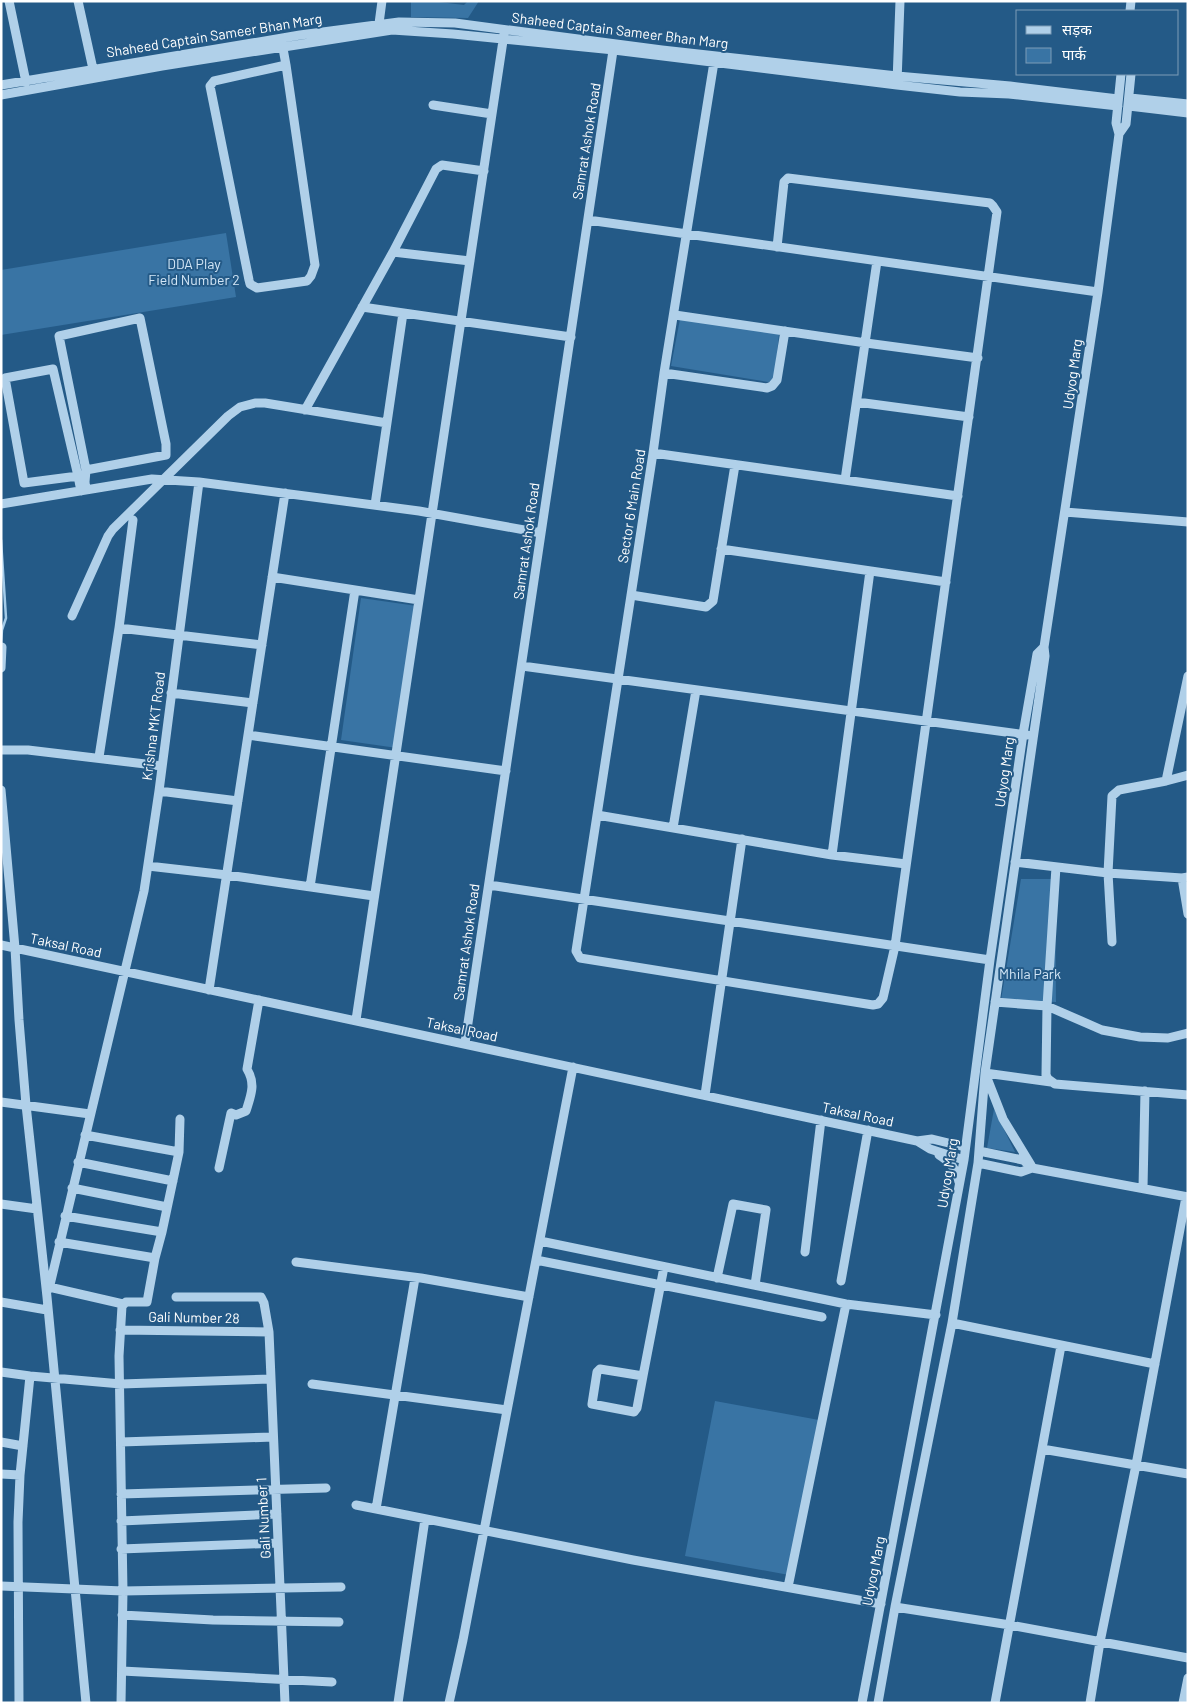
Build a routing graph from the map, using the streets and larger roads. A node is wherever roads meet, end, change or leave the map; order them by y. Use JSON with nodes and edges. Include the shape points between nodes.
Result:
{"nodes":[{"id":1,"x":9,"y":1,"type":"edge"},
{"id":2,"x":78,"y":1,"type":"edge"},
{"id":3,"x":382,"y":1,"type":"edge"},
{"id":4,"x":900,"y":1,"type":"edge"},
{"id":5,"x":378,"y":29,"type":"junction"},
{"id":6,"x":504,"y":34,"type":"junction"},
{"id":7,"x":282,"y":42,"type":"junction"},
{"id":8,"x":614,"y":47,"type":"junction"},
{"id":9,"x":715,"y":59,"type":"junction"},
{"id":10,"x":161,"y":62,"type":"junction"},
{"id":11,"x":286,"y":65,"type":"junction"},
{"id":12,"x":93,"y":70,"type":"junction"},
{"id":13,"x":1121,"y":75,"type":"edge"},
{"id":14,"x":1131,"y":75,"type":"edge"},
{"id":15,"x":897,"y":80,"type":"junction"},
{"id":16,"x":26,"y":82,"type":"junction"},
{"id":17,"x":1,"y":85,"type":"edge"},
{"id":18,"x":1,"y":95,"type":"edge"},
{"id":19,"x":1129,"y":102,"type":"junction"},
{"id":20,"x":1118,"y":103,"type":"junction"},
{"id":21,"x":1188,"y":104,"type":"edge"},
{"id":22,"x":433,"y":105,"type":"dead end"},
{"id":23,"x":1188,"y":112,"type":"edge"},
{"id":24,"x":492,"y":114,"type":"junction"},
{"id":25,"x":1119,"y":134,"type":"junction"},
{"id":26,"x":484,"y":171,"type":"junction"},
{"id":27,"x":588,"y":220,"type":"junction"},
{"id":28,"x":688,"y":234,"type":"junction"},
{"id":29,"x":777,"y":247,"type":"junction"},
{"id":30,"x":393,"y":252,"type":"junction"},
{"id":31,"x":470,"y":261,"type":"junction"},
{"id":32,"x":877,"y":261,"type":"junction"},
{"id":33,"x":989,"y":276,"type":"junction"},
{"id":34,"x":1098,"y":292,"type":"junction"},
{"id":35,"x":362,"y":308,"type":"junction"},
{"id":36,"x":403,"y":313,"type":"junction"},
{"id":37,"x":675,"y":315,"type":"junction"},
{"id":38,"x":461,"y":321,"type":"junction"},
{"id":39,"x":785,"y":330,"type":"junction"},
{"id":40,"x":570,"y":337,"type":"junction"},
{"id":41,"x":866,"y":343,"type":"junction"},
{"id":42,"x":978,"y":358,"type":"junction"},
{"id":43,"x":664,"y":373,"type":"junction"},
{"id":44,"x":857,"y":402,"type":"junction"},
{"id":45,"x":305,"y":410,"type":"junction"},
{"id":46,"x":969,"y":417,"type":"junction"},
{"id":47,"x":387,"y":423,"type":"junction"},
{"id":48,"x":653,"y":454,"type":"junction"},
{"id":49,"x":735,"y":465,"type":"junction"},
{"id":50,"x":86,"y":470,"type":"junction"},
{"id":51,"x":78,"y":476,"type":"junction"},
{"id":52,"x":166,"y":479,"type":"junction"},
{"id":53,"x":845,"y":480,"type":"junction"},
{"id":54,"x":199,"y":482,"type":"junction"},
{"id":55,"x":84,"y":490,"type":"junction"},
{"id":56,"x":285,"y":493,"type":"junction"},
{"id":57,"x":958,"y":496,"type":"junction"},
{"id":58,"x":1,"y":504,"type":"edge"},
{"id":59,"x":375,"y":505,"type":"junction"},
{"id":60,"x":1065,"y":512,"type":"junction"},
{"id":61,"x":432,"y":513,"type":"junction"},
{"id":62,"x":133,"y":520,"type":"dead end"},
{"id":63,"x":1188,"y":522,"type":"edge"},
{"id":64,"x":541,"y":533,"type":"junction"},
{"id":65,"x":721,"y":549,"type":"junction"},
{"id":66,"x":870,"y":571,"type":"junction"},
{"id":67,"x":272,"y":577,"type":"junction"},
{"id":68,"x":946,"y":582,"type":"junction"},
{"id":69,"x":355,"y":590,"type":"junction"},
{"id":70,"x":632,"y":595,"type":"junction"},
{"id":71,"x":419,"y":600,"type":"junction"},
{"id":72,"x":72,"y":616,"type":"dead end"},
{"id":73,"x":119,"y":628,"type":"junction"},
{"id":74,"x":179,"y":636,"type":"junction"},
{"id":75,"x":262,"y":645,"type":"junction"},
{"id":76,"x":2,"y":647,"type":"edge"},
{"id":77,"x":1044,"y":647,"type":"junction"},
{"id":78,"x":522,"y":666,"type":"junction"},
{"id":79,"x":1,"y":668,"type":"edge"},
{"id":80,"x":1188,"y":676,"type":"edge"},
{"id":81,"x":618,"y":679,"type":"junction"},
{"id":82,"x":696,"y":690,"type":"junction"},
{"id":83,"x":171,"y":693,"type":"junction"},
{"id":84,"x":1186,"y":695,"type":"edge"},
{"id":85,"x":253,"y":703,"type":"junction"},
{"id":86,"x":851,"y":711,"type":"junction"},
{"id":87,"x":926,"y":721,"type":"junction"},
{"id":88,"x":1023,"y":734,"type":"junction"},
{"id":89,"x":248,"y":735,"type":"junction"},
{"id":90,"x":1034,"y":736,"type":"junction"},
{"id":91,"x":332,"y":747,"type":"junction"},
{"id":92,"x":1,"y":750,"type":"edge"},
{"id":93,"x":396,"y":755,"type":"junction"},
{"id":94,"x":99,"y":757,"type":"junction"},
{"id":95,"x":162,"y":766,"type":"junction"},
{"id":96,"x":506,"y":771,"type":"junction"},
{"id":97,"x":1188,"y":775,"type":"edge"},
{"id":98,"x":1166,"y":780,"type":"junction"},
{"id":99,"x":1,"y":790,"type":"edge"},
{"id":100,"x":159,"y":791,"type":"junction"},
{"id":101,"x":238,"y":801,"type":"junction"},
{"id":102,"x":597,"y":815,"type":"junction"},
{"id":103,"x":673,"y":828,"type":"junction"},
{"id":104,"x":742,"y":839,"type":"junction"},
{"id":105,"x":832,"y":855,"type":"junction"},
{"id":106,"x":1015,"y":862,"type":"junction"},
{"id":107,"x":906,"y":864,"type":"junction"},
{"id":108,"x":148,"y":866,"type":"junction"},
{"id":109,"x":1056,"y":867,"type":"junction"},
{"id":110,"x":1108,"y":873,"type":"junction"},
{"id":111,"x":227,"y":874,"type":"junction"},
{"id":112,"x":1185,"y":877,"type":"edge"},
{"id":113,"x":489,"y":885,"type":"junction"},
{"id":114,"x":310,"y":887,"type":"junction"},
{"id":115,"x":374,"y":896,"type":"junction"},
{"id":116,"x":584,"y":899,"type":"junction"},
{"id":117,"x":1188,"y":914,"type":"edge"},
{"id":118,"x":730,"y":921,"type":"junction"},
{"id":119,"x":1112,"y":942,"type":"dead end"},
{"id":120,"x":1,"y":945,"type":"edge"},
{"id":121,"x":895,"y":946,"type":"junction"},
{"id":122,"x":15,"y":948,"type":"junction"},
{"id":123,"x":990,"y":960,"type":"junction"},
{"id":124,"x":125,"y":972,"type":"junction"},
{"id":125,"x":722,"y":980,"type":"junction"},
{"id":126,"x":209,"y":990,"type":"junction"},
{"id":127,"x":259,"y":1000,"type":"junction"},
{"id":128,"x":995,"y":1002,"type":"junction"},
{"id":129,"x":1047,"y":1006,"type":"junction"},
{"id":130,"x":356,"y":1020,"type":"junction"},
{"id":131,"x":1188,"y":1033,"type":"edge"},
{"id":132,"x":465,"y":1043,"type":"junction"},
{"id":133,"x":573,"y":1067,"type":"junction"},
{"id":134,"x":985,"y":1073,"type":"junction"},
{"id":135,"x":1051,"y":1082,"type":"junction"},
{"id":136,"x":1145,"y":1091,"type":"junction"},
{"id":137,"x":705,"y":1095,"type":"junction"},
{"id":138,"x":1188,"y":1095,"type":"edge"},
{"id":139,"x":1,"y":1102,"type":"edge"},
{"id":140,"x":26,"y":1105,"type":"junction"},
{"id":141,"x":90,"y":1114,"type":"junction"},
{"id":142,"x":180,"y":1119,"type":"dead end"},
{"id":143,"x":821,"y":1120,"type":"junction"},
{"id":144,"x":868,"y":1130,"type":"junction"},
{"id":145,"x":85,"y":1135,"type":"junction"},
{"id":146,"x":918,"y":1141,"type":"junction"},
{"id":147,"x":965,"y":1147,"type":"junction"},
{"id":148,"x":930,"y":1149,"type":"junction"},
{"id":149,"x":979,"y":1151,"type":"junction"},
{"id":150,"x":179,"y":1152,"type":"junction"},
{"id":151,"x":964,"y":1160,"type":"junction"},
{"id":152,"x":78,"y":1162,"type":"junction"},
{"id":153,"x":978,"y":1163,"type":"junction"},
{"id":154,"x":219,"y":1168,"type":"dead end"},
{"id":155,"x":1032,"y":1168,"type":"junction"},
{"id":156,"x":173,"y":1181,"type":"junction"},
{"id":157,"x":960,"y":1187,"type":"junction"},
{"id":158,"x":72,"y":1188,"type":"junction"},
{"id":159,"x":1143,"y":1188,"type":"junction"},
{"id":160,"x":1187,"y":1197,"type":"edge"},
{"id":161,"x":1,"y":1204,"type":"edge"},
{"id":162,"x":167,"y":1207,"type":"junction"},
{"id":163,"x":37,"y":1209,"type":"junction"},
{"id":164,"x":65,"y":1216,"type":"junction"},
{"id":165,"x":162,"y":1232,"type":"junction"},
{"id":166,"x":59,"y":1242,"type":"junction"},
{"id":167,"x":540,"y":1242,"type":"junction"},
{"id":168,"x":805,"y":1252,"type":"dead end"},
{"id":169,"x":154,"y":1258,"type":"junction"},
{"id":170,"x":536,"y":1260,"type":"junction"},
{"id":171,"x":296,"y":1262,"type":"dead end"},
{"id":172,"x":664,"y":1267,"type":"junction"},
{"id":173,"x":415,"y":1278,"type":"junction"},
{"id":174,"x":717,"y":1278,"type":"junction"},
{"id":175,"x":841,"y":1281,"type":"dead end"},
{"id":176,"x":660,"y":1284,"type":"junction"},
{"id":177,"x":755,"y":1285,"type":"junction"},
{"id":178,"x":49,"y":1287,"type":"junction"},
{"id":179,"x":176,"y":1296,"type":"dead end"},
{"id":180,"x":47,"y":1297,"type":"junction"},
{"id":181,"x":529,"y":1297,"type":"junction"},
{"id":182,"x":1,"y":1302,"type":"edge"},
{"id":183,"x":123,"y":1304,"type":"junction"},
{"id":184,"x":846,"y":1304,"type":"junction"},
{"id":185,"x":47,"y":1310,"type":"junction"},
{"id":186,"x":936,"y":1315,"type":"junction"},
{"id":187,"x":822,"y":1317,"type":"dead end"},
{"id":188,"x":952,"y":1323,"type":"junction"},
{"id":189,"x":120,"y":1330,"type":"junction"},
{"id":190,"x":269,"y":1332,"type":"junction"},
{"id":191,"x":1061,"y":1346,"type":"junction"},
{"id":192,"x":1155,"y":1364,"type":"junction"},
{"id":193,"x":1,"y":1372,"type":"edge"},
{"id":194,"x":30,"y":1376,"type":"junction"},
{"id":195,"x":643,"y":1376,"type":"junction"},
{"id":196,"x":54,"y":1377,"type":"junction"},
{"id":197,"x":271,"y":1380,"type":"junction"},
{"id":198,"x":121,"y":1384,"type":"junction"},
{"id":199,"x":312,"y":1384,"type":"dead end"},
{"id":200,"x":395,"y":1395,"type":"junction"},
{"id":201,"x":507,"y":1410,"type":"junction"},
{"id":202,"x":273,"y":1437,"type":"junction"},
{"id":203,"x":1,"y":1442,"type":"edge"},
{"id":204,"x":121,"y":1442,"type":"junction"},
{"id":205,"x":23,"y":1446,"type":"junction"},
{"id":206,"x":1042,"y":1449,"type":"junction"},
{"id":207,"x":1136,"y":1465,"type":"junction"},
{"id":208,"x":1,"y":1474,"type":"edge"},
{"id":209,"x":1188,"y":1474,"type":"edge"},
{"id":210,"x":20,"y":1475,"type":"junction"},
{"id":211,"x":276,"y":1488,"type":"junction"},
{"id":212,"x":326,"y":1488,"type":"dead end"},
{"id":213,"x":121,"y":1494,"type":"junction"},
{"id":214,"x":356,"y":1505,"type":"dead end"},
{"id":215,"x":376,"y":1509,"type":"junction"},
{"id":216,"x":277,"y":1514,"type":"junction"},
{"id":217,"x":426,"y":1519,"type":"junction"},
{"id":218,"x":121,"y":1521,"type":"junction"},
{"id":219,"x":484,"y":1529,"type":"junction"},
{"id":220,"x":278,"y":1543,"type":"junction"},
{"id":221,"x":121,"y":1549,"type":"junction"},
{"id":222,"x":1,"y":1586,"type":"edge"},
{"id":223,"x":19,"y":1586,"type":"junction"},
{"id":224,"x":341,"y":1587,"type":"dead end"},
{"id":225,"x":788,"y":1587,"type":"junction"},
{"id":226,"x":280,"y":1588,"type":"junction"},
{"id":227,"x":75,"y":1590,"type":"junction"},
{"id":228,"x":123,"y":1591,"type":"junction"},
{"id":229,"x":881,"y":1604,"type":"junction"},
{"id":230,"x":895,"y":1606,"type":"junction"},
{"id":231,"x":122,"y":1615,"type":"junction"},
{"id":232,"x":282,"y":1622,"type":"junction"},
{"id":233,"x":339,"y":1622,"type":"dead end"},
{"id":234,"x":1010,"y":1625,"type":"junction"},
{"id":235,"x":1100,"y":1642,"type":"junction"},
{"id":236,"x":1188,"y":1658,"type":"edge"},
{"id":237,"x":122,"y":1671,"type":"junction"},
{"id":238,"x":1188,"y":1678,"type":"edge"},
{"id":239,"x":284,"y":1680,"type":"junction"},
{"id":240,"x":332,"y":1682,"type":"dead end"},
{"id":241,"x":19,"y":1703,"type":"edge"},
{"id":242,"x":86,"y":1703,"type":"edge"},
{"id":243,"x":121,"y":1703,"type":"edge"},
{"id":244,"x":285,"y":1703,"type":"edge"},
{"id":245,"x":398,"y":1703,"type":"edge"},
{"id":246,"x":449,"y":1703,"type":"edge"},
{"id":247,"x":862,"y":1703,"type":"edge"},
{"id":248,"x":878,"y":1703,"type":"edge"},
{"id":249,"x":995,"y":1703,"type":"edge"},
{"id":250,"x":1090,"y":1703,"type":"edge"},
{"id":251,"x":1183,"y":1703,"type":"edge"}],
"edges":[{"from":1,"to":16,"type":"street"},
{"from":2,"to":12,"type":"street"},
{"from":3,"to":5,"type":"street"},
{"from":4,"to":15,"type":"street"},
{"from":5,"to":6,"type":"street","name":"Shaheed Captain Sameer Bhan Marg","via":[[400,22],[456,23]]},
{"from":5,"to":7,"type":"street","name":"Shaheed Captain Sameer Bhan Marg"},
{"from":6,"to":8,"type":"street","name":"Shaheed Captain Sameer Bhan Marg"},
{"from":6,"to":24,"type":"street"},
{"from":7,"to":10,"type":"street","name":"Shaheed Captain Sameer Bhan Marg"},
{"from":7,"to":11,"type":"street"},
{"from":8,"to":9,"type":"street","name":"Shaheed Captain Sameer Bhan Marg"},
{"from":8,"to":27,"type":"street","name":"Samrat Ashok Road"},
{"from":9,"to":15,"type":"street","name":"Shaheed Captain Sameer Bhan Marg"},
{"from":9,"to":28,"type":"street","name":"Sector 6 Main Road"},
{"from":10,"to":12,"type":"street","name":"Shaheed Captain Sameer Bhan Marg"},
{"from":10,"to":18,"type":"street","name":"Shaheed Captain Sameer Bhan Marg"},
{"from":11,"to":11,"type":"street","via":[[314,265],[307,281],[257,288],[248,280],[210,86],[214,81]]},
{"from":12,"to":16,"type":"street","name":"Shaheed Captain Sameer Bhan Marg"},
{"from":13,"to":20,"type":"street","name":"Udyog Marg"},
{"from":14,"to":19,"type":"street","name":"Udyog Marg"},
{"from":15,"to":20,"type":"street","name":"Shaheed Captain Sameer Bhan Marg","via":[[960,92]]},
{"from":16,"to":17,"type":"street","name":"Shaheed Captain Sameer Bhan Marg"},
{"from":19,"to":21,"type":"street"},
{"from":19,"to":23,"type":"street"},
{"from":19,"to":25,"type":"street","name":"Udyog Marg","via":[[1126,124]]},
{"from":20,"to":25,"type":"street","name":"Udyog Marg","via":[[1116,123]]},
{"from":22,"to":24,"type":"street"},
{"from":24,"to":26,"type":"street"},
{"from":25,"to":34,"type":"street","name":"Udyog Marg"},
{"from":26,"to":30,"type":"street","via":[[439,166]]},
{"from":26,"to":31,"type":"street"},
{"from":27,"to":28,"type":"street"},
{"from":27,"to":40,"type":"street","name":"Samrat Ashok Road"},
{"from":28,"to":29,"type":"street"},
{"from":28,"to":37,"type":"street","name":"Sector 6 Main Road"},
{"from":29,"to":32,"type":"street"},
{"from":29,"to":33,"type":"street","via":[[784,182],[788,178],[990,203],[997,212]]},
{"from":30,"to":31,"type":"street"},
{"from":30,"to":35,"type":"street"},
{"from":31,"to":38,"type":"street"},
{"from":32,"to":33,"type":"street"},
{"from":32,"to":41,"type":"street"},
{"from":33,"to":34,"type":"street"},
{"from":33,"to":42,"type":"street"},
{"from":34,"to":60,"type":"street","name":"Udyog Marg"},
{"from":35,"to":36,"type":"street"},
{"from":35,"to":45,"type":"street"},
{"from":36,"to":38,"type":"street"},
{"from":36,"to":47,"type":"street"},
{"from":37,"to":39,"type":"street"},
{"from":37,"to":43,"type":"street","name":"Sector 6 Main Road"},
{"from":38,"to":40,"type":"street"},
{"from":38,"to":61,"type":"street"},
{"from":39,"to":41,"type":"street"},
{"from":39,"to":43,"type":"street","via":[[777,380],[767,388]]},
{"from":40,"to":64,"type":"street","name":"Samrat Ashok Road"},
{"from":41,"to":42,"type":"street"},
{"from":41,"to":44,"type":"street"},
{"from":42,"to":46,"type":"street"},
{"from":43,"to":48,"type":"street","name":"Sector 6 Main Road"},
{"from":44,"to":46,"type":"street"},
{"from":44,"to":53,"type":"street"},
{"from":45,"to":47,"type":"street"},
{"from":45,"to":52,"type":"street","via":[[265,403],[240,407],[216,426]]},
{"from":46,"to":57,"type":"street"},
{"from":47,"to":59,"type":"street"},
{"from":48,"to":49,"type":"street"},
{"from":48,"to":70,"type":"street","name":"Sector 6 Main Road"},
{"from":49,"to":53,"type":"street"},
{"from":49,"to":65,"type":"street"},
{"from":50,"to":50,"type":"street","via":[[59,336],[140,318],[166,455]]},
{"from":50,"to":55,"type":"street"},
{"from":51,"to":51,"type":"street","via":[[24,484],[5,378],[53,368]]},
{"from":51,"to":55,"type":"street"},
{"from":52,"to":54,"type":"street"},
{"from":52,"to":55,"type":"street"},
{"from":52,"to":72,"type":"street","via":[[110,532]]},
{"from":53,"to":57,"type":"street"},
{"from":54,"to":56,"type":"street"},
{"from":54,"to":74,"type":"street","name":"Krishna MKT Road"},
{"from":55,"to":58,"type":"street"},
{"from":56,"to":59,"type":"street"},
{"from":56,"to":67,"type":"street"},
{"from":57,"to":68,"type":"street"},
{"from":59,"to":61,"type":"street"},
{"from":60,"to":63,"type":"street"},
{"from":60,"to":77,"type":"street","name":"Udyog Marg"},
{"from":61,"to":64,"type":"street"},
{"from":61,"to":71,"type":"street"},
{"from":62,"to":73,"type":"street"},
{"from":64,"to":78,"type":"street","name":"Samrat Ashok Road"},
{"from":65,"to":66,"type":"street"},
{"from":65,"to":70,"type":"street","via":[[713,601],[709,606]]},
{"from":66,"to":68,"type":"street"},
{"from":66,"to":86,"type":"street"},
{"from":67,"to":69,"type":"street"},
{"from":67,"to":75,"type":"street"},
{"from":68,"to":87,"type":"street"},
{"from":69,"to":71,"type":"street"},
{"from":69,"to":91,"type":"street"},
{"from":70,"to":81,"type":"street","name":"Sector 6 Main Road"},
{"from":71,"to":93,"type":"street"},
{"from":73,"to":74,"type":"street"},
{"from":73,"to":94,"type":"street"},
{"from":74,"to":75,"type":"street"},
{"from":74,"to":83,"type":"street","name":"Krishna MKT Road"},
{"from":75,"to":85,"type":"street"},
{"from":76,"to":79,"type":"street"},
{"from":77,"to":88,"type":"street","name":"Udyog Marg","via":[[1037,654]]},
{"from":77,"to":90,"type":"street","name":"Udyog Marg"},
{"from":78,"to":81,"type":"street"},
{"from":78,"to":96,"type":"street","name":"Samrat Ashok Road"},
{"from":80,"to":84,"type":"street"},
{"from":81,"to":82,"type":"street"},
{"from":81,"to":102,"type":"street","name":"Sector 6 Main Road"},
{"from":82,"to":86,"type":"street"},
{"from":82,"to":103,"type":"street"},
{"from":83,"to":85,"type":"street"},
{"from":83,"to":95,"type":"street","name":"Krishna MKT Road"},
{"from":84,"to":98,"type":"street"},
{"from":85,"to":89,"type":"street"},
{"from":86,"to":87,"type":"street"},
{"from":86,"to":105,"type":"street"},
{"from":87,"to":88,"type":"street"},
{"from":87,"to":107,"type":"street"},
{"from":88,"to":90,"type":"street"},
{"from":88,"to":123,"type":"street","name":"Udyog Marg"},
{"from":89,"to":91,"type":"street"},
{"from":89,"to":101,"type":"street"},
{"from":90,"to":106,"type":"street","name":"Udyog Marg"},
{"from":91,"to":93,"type":"street"},
{"from":91,"to":114,"type":"street"},
{"from":92,"to":94,"type":"street"},
{"from":93,"to":96,"type":"street"},
{"from":93,"to":115,"type":"street"},
{"from":94,"to":95,"type":"street"},
{"from":95,"to":100,"type":"street","name":"Krishna MKT Road"},
{"from":96,"to":113,"type":"street","name":"Samrat Ashok Road"},
{"from":97,"to":98,"type":"street"},
{"from":98,"to":110,"type":"street","via":[[1119,790],[1112,796]]},
{"from":99,"to":122,"type":"street"},
{"from":100,"to":101,"type":"street"},
{"from":100,"to":108,"type":"street","name":"Krishna MKT Road"},
{"from":101,"to":111,"type":"street"},
{"from":102,"to":103,"type":"street"},
{"from":102,"to":116,"type":"street","name":"Sector 6 Main Road"},
{"from":103,"to":104,"type":"street"},
{"from":104,"to":105,"type":"street"},
{"from":104,"to":118,"type":"street"},
{"from":105,"to":107,"type":"street"},
{"from":106,"to":109,"type":"street"},
{"from":106,"to":128,"type":"street","name":"Udyog Marg"},
{"from":107,"to":121,"type":"street"},
{"from":108,"to":111,"type":"street"},
{"from":108,"to":124,"type":"street","name":"Krishna MKT Road"},
{"from":109,"to":110,"type":"street"},
{"from":109,"to":129,"type":"street"},
{"from":110,"to":112,"type":"street"},
{"from":110,"to":119,"type":"street"},
{"from":111,"to":114,"type":"street"},
{"from":111,"to":126,"type":"street"},
{"from":112,"to":117,"type":"street"},
{"from":113,"to":116,"type":"street"},
{"from":113,"to":132,"type":"street","name":"Samrat Ashok Road"},
{"from":114,"to":115,"type":"street"},
{"from":115,"to":130,"type":"street"},
{"from":116,"to":118,"type":"street"},
{"from":116,"to":125,"type":"street","name":"Sector 6 Main Road","via":[[576,951],[580,958]]},
{"from":118,"to":121,"type":"street"},
{"from":118,"to":125,"type":"street"},
{"from":120,"to":122,"type":"street","name":"Taksal Road"},
{"from":121,"to":123,"type":"street"},
{"from":121,"to":125,"type":"street","via":[[883,998],[873,1005]]},
{"from":122,"to":124,"type":"street","name":"Taksal Road"},
{"from":122,"to":140,"type":"street"},
{"from":123,"to":147,"type":"street","name":"Udyog Marg"},
{"from":124,"to":126,"type":"street","name":"Taksal Road"},
{"from":124,"to":141,"type":"street","name":"Krishna MKT Road"},
{"from":125,"to":137,"type":"street"},
{"from":126,"to":127,"type":"street","name":"Taksal Road"},
{"from":127,"to":130,"type":"street","name":"Taksal Road"},
{"from":127,"to":154,"type":"street","via":[[246,1069],[252,1076],[252,1092],[246,1111],[236,1115],[231,1113]]},
{"from":128,"to":129,"type":"street"},
{"from":128,"to":134,"type":"street","name":"Udyog Marg"},
{"from":129,"to":131,"type":"street","via":[[1102,1030],[1168,1038]]},
{"from":129,"to":135,"type":"street","via":[[1046,1075]]},
{"from":130,"to":132,"type":"street","name":"Taksal Road"},
{"from":132,"to":133,"type":"street","name":"Taksal Road"},
{"from":133,"to":137,"type":"street","name":"Taksal Road"},
{"from":133,"to":167,"type":"street"},
{"from":134,"to":135,"type":"street"},
{"from":134,"to":149,"type":"street","name":"Udyog Marg"},
{"from":134,"to":155,"type":"street","via":[[1002,1119]]},
{"from":135,"to":136,"type":"street"},
{"from":136,"to":138,"type":"street"},
{"from":136,"to":159,"type":"street"},
{"from":137,"to":143,"type":"street","name":"Taksal Road"},
{"from":139,"to":140,"type":"street"},
{"from":140,"to":141,"type":"street"},
{"from":140,"to":163,"type":"street"},
{"from":141,"to":145,"type":"street","name":"Krishna MKT Road"},
{"from":142,"to":150,"type":"street"},
{"from":143,"to":144,"type":"street","name":"Taksal Road"},
{"from":143,"to":168,"type":"street"},
{"from":144,"to":146,"type":"street","name":"Taksal Road"},
{"from":144,"to":175,"type":"street"},
{"from":145,"to":150,"type":"street"},
{"from":145,"to":152,"type":"street","name":"Krishna MKT Road"},
{"from":146,"to":147,"type":"street","name":"Taksal Road","via":[[932,1139]]},
{"from":146,"to":148,"type":"street","name":"Taksal Road"},
{"from":147,"to":151,"type":"street","name":"Udyog Marg"},
{"from":148,"to":151,"type":"street","name":"Taksal Road"},
{"from":148,"to":157,"type":"street","via":[[952,1165]]},
{"from":149,"to":153,"type":"street","name":"Udyog Marg"},
{"from":149,"to":155,"type":"street","via":[[1023,1160]]},
{"from":150,"to":156,"type":"street"},
{"from":151,"to":157,"type":"street","name":"Udyog Marg"},
{"from":152,"to":156,"type":"street"},
{"from":152,"to":158,"type":"street","name":"Krishna MKT Road"},
{"from":153,"to":155,"type":"street","via":[[1021,1172]]},
{"from":153,"to":188,"type":"street","name":"Udyog Marg"},
{"from":155,"to":159,"type":"street"},
{"from":156,"to":162,"type":"street"},
{"from":157,"to":186,"type":"street","name":"Udyog Marg"},
{"from":158,"to":162,"type":"street"},
{"from":158,"to":164,"type":"street","name":"Krishna MKT Road"},
{"from":159,"to":160,"type":"street"},
{"from":160,"to":192,"type":"street"},
{"from":161,"to":163,"type":"street"},
{"from":162,"to":165,"type":"street"},
{"from":163,"to":180,"type":"street"},
{"from":164,"to":165,"type":"street"},
{"from":164,"to":166,"type":"street","name":"Krishna MKT Road"},
{"from":165,"to":169,"type":"street"},
{"from":166,"to":169,"type":"street"},
{"from":166,"to":178,"type":"street","name":"Krishna MKT Road"},
{"from":167,"to":170,"type":"street"},
{"from":167,"to":172,"type":"street"},
{"from":169,"to":183,"type":"street","via":[[147,1302]]},
{"from":170,"to":176,"type":"street"},
{"from":170,"to":181,"type":"street"},
{"from":171,"to":173,"type":"street"},
{"from":172,"to":174,"type":"street"},
{"from":172,"to":176,"type":"street"},
{"from":173,"to":181,"type":"street"},
{"from":173,"to":200,"type":"street"},
{"from":174,"to":177,"type":"street"},
{"from":174,"to":177,"type":"street","via":[[733,1204],[761,1209],[766,1210]]},
{"from":176,"to":187,"type":"street"},
{"from":176,"to":195,"type":"street"},
{"from":177,"to":184,"type":"street"},
{"from":178,"to":180,"type":"street","name":"Krishna MKT Road"},
{"from":178,"to":183,"type":"street"},
{"from":179,"to":190,"type":"street","name":"Gali Number 1","via":[[261,1297]]},
{"from":180,"to":185,"type":"street"},
{"from":181,"to":201,"type":"street"},
{"from":182,"to":185,"type":"street"},
{"from":183,"to":189,"type":"street"},
{"from":184,"to":186,"type":"street"},
{"from":184,"to":225,"type":"street"},
{"from":185,"to":196,"type":"street"},
{"from":186,"to":229,"type":"street","name":"Udyog Marg"},
{"from":188,"to":191,"type":"street"},
{"from":188,"to":230,"type":"street","name":"Udyog Marg"},
{"from":189,"to":190,"type":"street","name":"Gali Number 28"},
{"from":189,"to":198,"type":"street"},
{"from":190,"to":197,"type":"street","name":"Gali Number 1"},
{"from":191,"to":192,"type":"street"},
{"from":191,"to":206,"type":"street"},
{"from":192,"to":207,"type":"street"},
{"from":193,"to":194,"type":"street"},
{"from":194,"to":196,"type":"street"},
{"from":194,"to":205,"type":"street"},
{"from":195,"to":195,"type":"street","via":[[600,1369],[592,1404],[634,1412]]},
{"from":196,"to":198,"type":"street"},
{"from":196,"to":227,"type":"street"},
{"from":197,"to":198,"type":"street"},
{"from":197,"to":202,"type":"street","name":"Gali Number 1"},
{"from":198,"to":204,"type":"street"},
{"from":199,"to":200,"type":"street"},
{"from":200,"to":201,"type":"street"},
{"from":200,"to":215,"type":"street"},
{"from":201,"to":219,"type":"street"},
{"from":202,"to":204,"type":"street"},
{"from":202,"to":211,"type":"street","name":"Gali Number 1"},
{"from":203,"to":205,"type":"street"},
{"from":204,"to":213,"type":"street"},
{"from":205,"to":210,"type":"street"},
{"from":206,"to":207,"type":"street"},
{"from":206,"to":234,"type":"street"},
{"from":207,"to":209,"type":"street"},
{"from":207,"to":235,"type":"street"},
{"from":208,"to":210,"type":"street"},
{"from":210,"to":223,"type":"street"},
{"from":211,"to":212,"type":"street"},
{"from":211,"to":213,"type":"street"},
{"from":211,"to":216,"type":"street","name":"Gali Number 1"},
{"from":213,"to":218,"type":"street"},
{"from":214,"to":215,"type":"street"},
{"from":215,"to":217,"type":"street"},
{"from":216,"to":218,"type":"street"},
{"from":216,"to":220,"type":"street","name":"Gali Number 1"},
{"from":217,"to":219,"type":"street"},
{"from":217,"to":245,"type":"street"},
{"from":218,"to":221,"type":"street"},
{"from":219,"to":225,"type":"street","via":[[633,1560]]},
{"from":219,"to":246,"type":"street"},
{"from":220,"to":221,"type":"street"},
{"from":220,"to":226,"type":"street","name":"Gali Number 1"},
{"from":221,"to":228,"type":"street"},
{"from":222,"to":223,"type":"street"},
{"from":223,"to":227,"type":"street"},
{"from":223,"to":241,"type":"street"},
{"from":224,"to":226,"type":"street"},
{"from":225,"to":229,"type":"street"},
{"from":226,"to":228,"type":"street"},
{"from":226,"to":232,"type":"street","name":"Gali Number 1"},
{"from":227,"to":228,"type":"street"},
{"from":227,"to":242,"type":"street"},
{"from":228,"to":231,"type":"street"},
{"from":229,"to":247,"type":"street","name":"Udyog Marg"},
{"from":230,"to":234,"type":"street"},
{"from":230,"to":248,"type":"street","name":"Udyog Marg"},
{"from":231,"to":232,"type":"street"},
{"from":231,"to":237,"type":"street"},
{"from":232,"to":233,"type":"street"},
{"from":232,"to":239,"type":"street","name":"Gali Number 1"},
{"from":234,"to":235,"type":"street"},
{"from":234,"to":249,"type":"street"},
{"from":235,"to":236,"type":"street"},
{"from":235,"to":250,"type":"street"},
{"from":237,"to":239,"type":"street"},
{"from":237,"to":243,"type":"street"},
{"from":238,"to":251,"type":"street"},
{"from":239,"to":240,"type":"street"},
{"from":239,"to":244,"type":"street","name":"Gali Number 1"}]}
